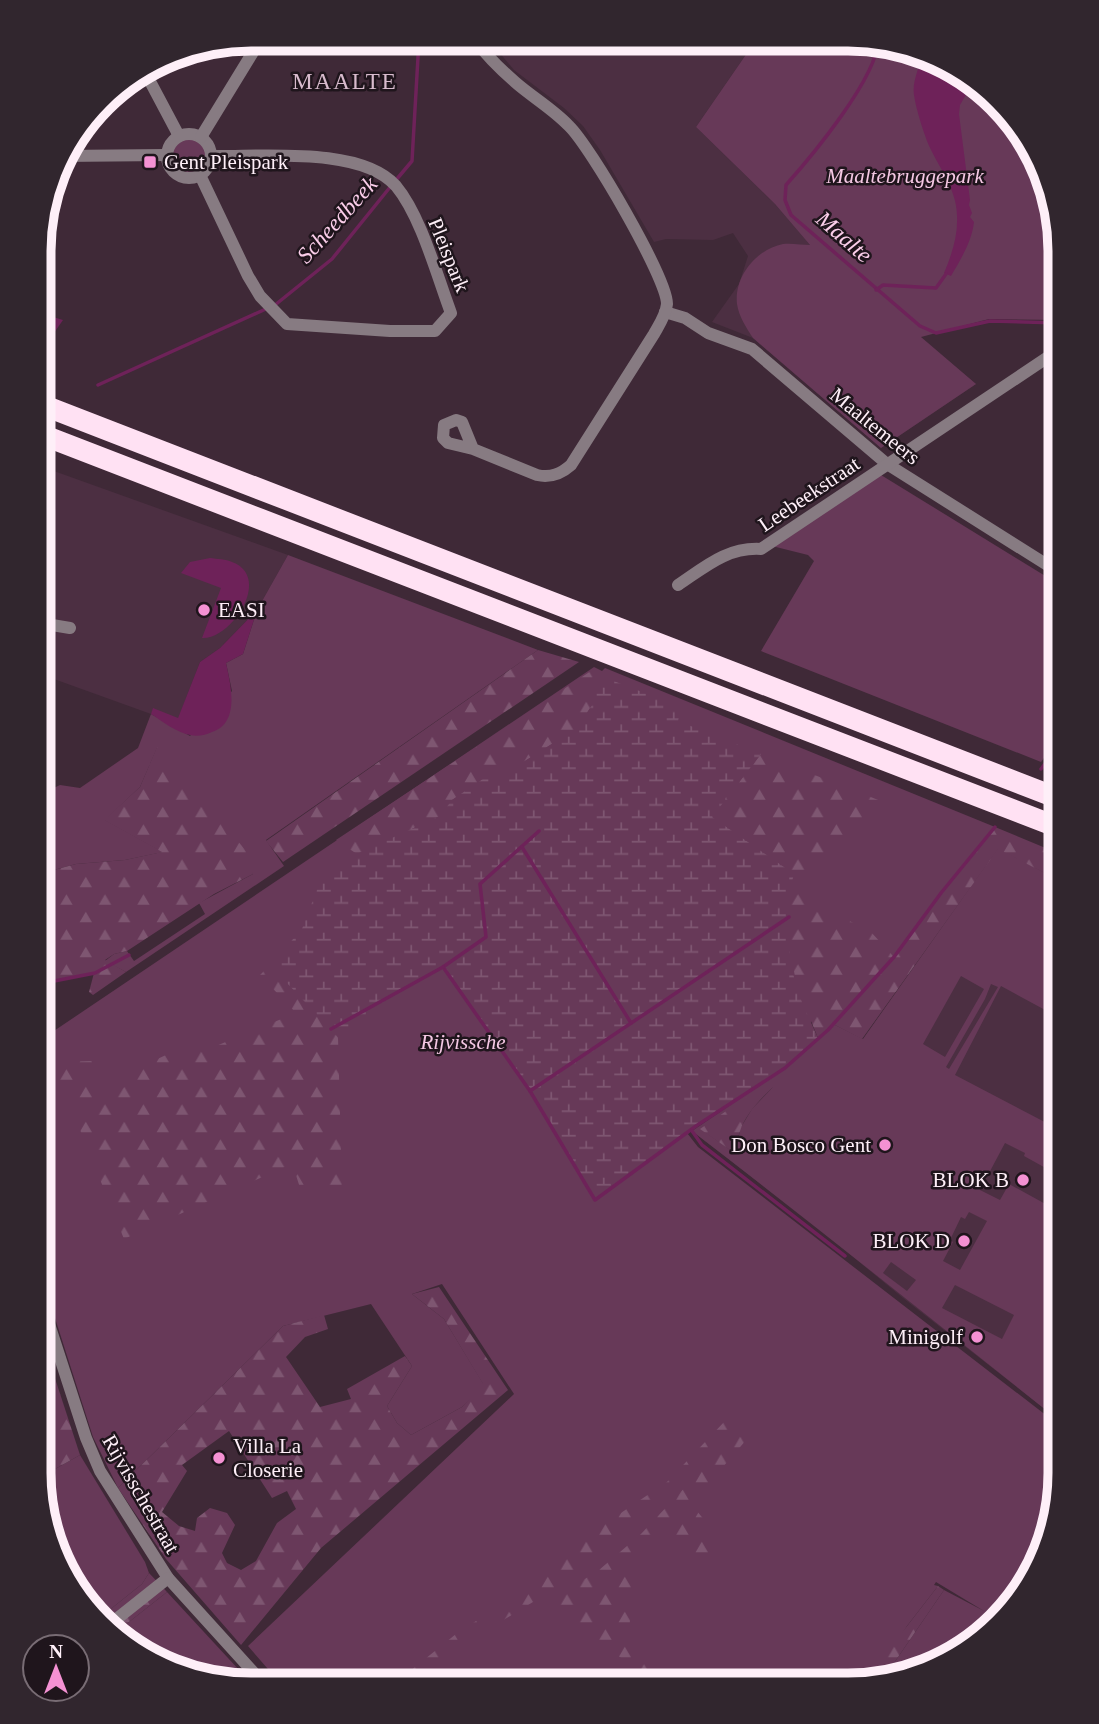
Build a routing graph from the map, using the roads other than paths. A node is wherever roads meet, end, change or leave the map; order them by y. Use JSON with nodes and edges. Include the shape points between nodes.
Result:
{"nodes":[{"id":1,"x":253,"y":51,"type":"edge"},
{"id":2,"x":483,"y":51,"type":"edge"},
{"id":3,"x":148,"y":78,"type":"edge"},
{"id":4,"x":179,"y":136,"type":"junction"},
{"id":5,"x":201,"y":137,"type":"junction"},
{"id":6,"x":166,"y":155,"type":"junction"},
{"id":7,"x":74,"y":156,"type":"edge"},
{"id":8,"x":211,"y":156,"type":"junction"},
{"id":9,"x":200,"y":175,"type":"junction"},
{"id":10,"x":666,"y":312,"type":"junction"},
{"id":11,"x":1048,"y":357,"type":"edge"},
{"id":12,"x":51,"y":408,"type":"edge"},
{"id":13,"x":51,"y":438,"type":"edge"},
{"id":14,"x":473,"y":449,"type":"dead end"},
{"id":15,"x":887,"y":464,"type":"junction"},
{"id":16,"x":1048,"y":565,"type":"edge"},
{"id":17,"x":678,"y":584,"type":"dead end"},
{"id":18,"x":51,"y":625,"type":"edge"},
{"id":19,"x":70,"y":628,"type":"dead end"},
{"id":20,"x":1048,"y":794,"type":"edge"},
{"id":21,"x":1048,"y":823,"type":"edge"},
{"id":22,"x":51,"y":1329,"type":"edge"},
{"id":23,"x":168,"y":1578,"type":"junction"},
{"id":24,"x":115,"y":1620,"type":"edge"},
{"id":25,"x":254,"y":1673,"type":"edge"}],
"edges":[{"from":1,"to":5,"type":"street"},
{"from":2,"to":10,"type":"street","via":[[582,139],[657,272]]},
{"from":3,"to":4,"type":"street"},
{"from":4,"to":5,"type":"street"},
{"from":4,"to":6,"type":"street"},
{"from":5,"to":8,"type":"street"},
{"from":6,"to":7,"type":"street"},
{"from":6,"to":9,"type":"street","via":[[177,175]]},
{"from":8,"to":9,"type":"street"},
{"from":8,"to":9,"type":"street","name":"Pleispark","via":[[328,158],[375,170],[391,182],[417,223],[451,313],[435,331],[287,324],[248,276]]},
{"from":10,"to":14,"type":"street","via":[[564,471],[537,475]]},
{"from":10,"to":15,"type":"street","name":"Maaltemeers","via":[[752,349]]},
{"from":11,"to":15,"type":"street","name":"Leebeekstraat"},
{"from":12,"to":20,"type":"highway"},
{"from":13,"to":21,"type":"highway"},
{"from":15,"to":16,"type":"street","name":"Maaltemeers"},
{"from":15,"to":17,"type":"street","name":"Leebeekstraat","via":[[761,549],[729,552]]},
{"from":18,"to":19,"type":"street"},
{"from":22,"to":23,"type":"street","name":"Rijvisschestraat","via":[[93,1457]]},
{"from":23,"to":24,"type":"street"},
{"from":23,"to":25,"type":"street","name":"Rijvisschestraat"}]}
